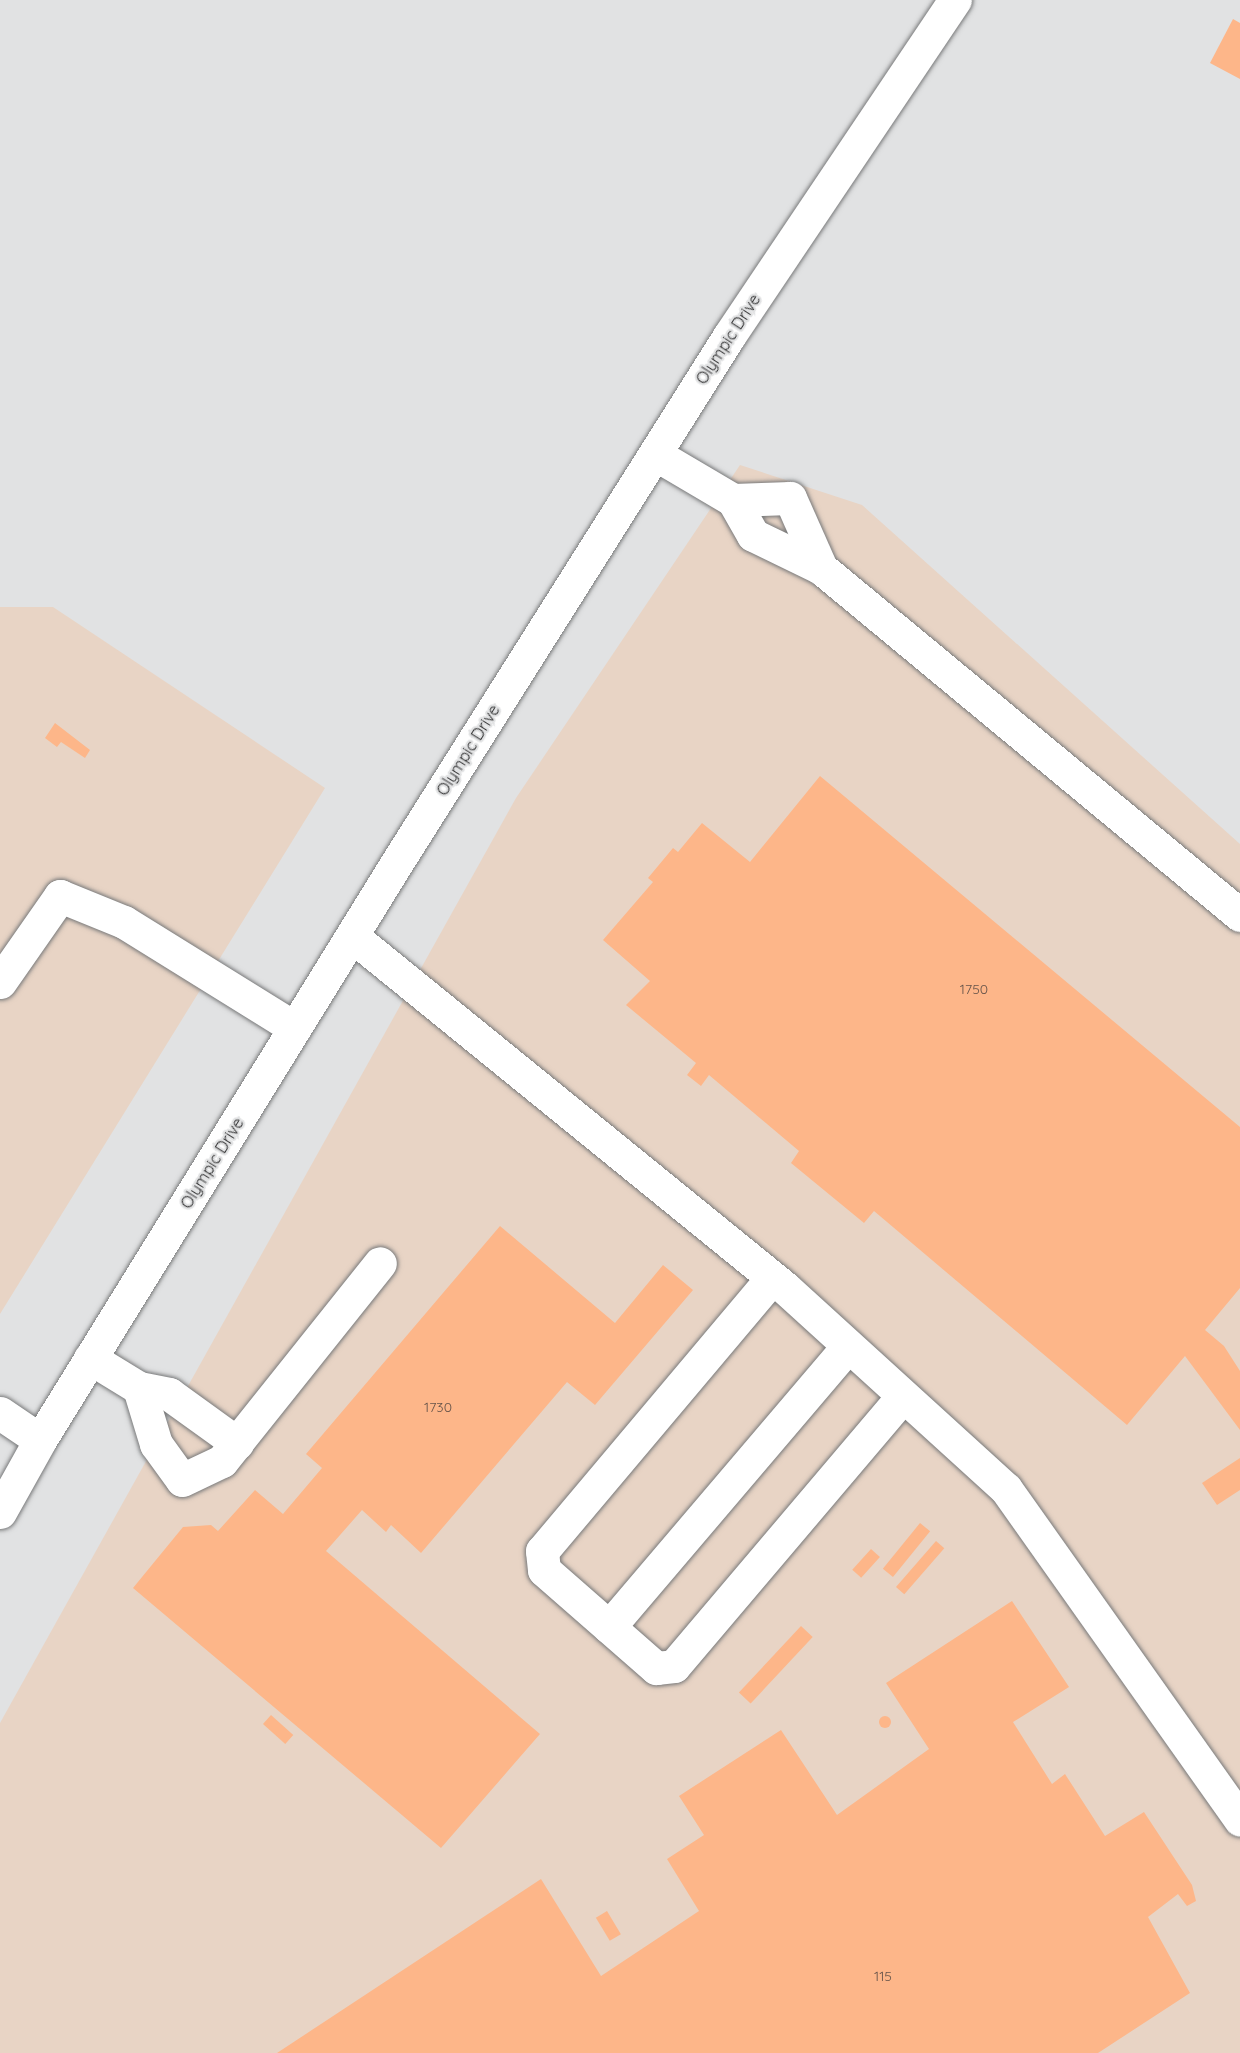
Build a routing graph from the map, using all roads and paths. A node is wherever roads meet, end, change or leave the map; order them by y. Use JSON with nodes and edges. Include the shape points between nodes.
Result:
{"nodes":[{"id":1,"x":955,"y":0,"type":"edge"},
{"id":2,"x":655,"y":454,"type":"junction"},
{"id":3,"x":733,"y":500,"type":"junction"},
{"id":4,"x":821,"y":568,"type":"junction"},
{"id":5,"x":1240,"y":915,"type":"edge"},
{"id":6,"x":352,"y":936,"type":"junction"},
{"id":7,"x":0,"y":982,"type":"edge"},
{"id":8,"x":296,"y":1028,"type":"junction"},
{"id":9,"x":380,"y":1263,"type":"dead end"},
{"id":10,"x":772,"y":1278,"type":"junction"},
{"id":11,"x":848,"y":1346,"type":"junction"},
{"id":12,"x":90,"y":1358,"type":"junction"},
{"id":13,"x":139,"y":1388,"type":"junction"},
{"id":14,"x":903,"y":1396,"type":"junction"},
{"id":15,"x":0,"y":1413,"type":"edge"},
{"id":16,"x":40,"y":1440,"type":"junction"},
{"id":17,"x":237,"y":1443,"type":"junction"},
{"id":18,"x":0,"y":1512,"type":"edge"},
{"id":19,"x":609,"y":1627,"type":"junction"},
{"id":20,"x":1240,"y":1820,"type":"edge"}],
"edges":[{"from":1,"to":2,"type":"street","name":"Olympic Drive"},
{"from":2,"to":3,"type":"street"},
{"from":2,"to":6,"type":"street","name":"Olympic Drive"},
{"from":3,"to":4,"type":"street","via":[[753,535]]},
{"from":3,"to":4,"type":"street","via":[[790,498]]},
{"from":4,"to":5,"type":"street"},
{"from":6,"to":8,"type":"street","name":"Olympic Drive"},
{"from":6,"to":10,"type":"street"},
{"from":7,"to":8,"type":"street","via":[[60,896],[124,922]]},
{"from":8,"to":12,"type":"street","name":"Olympic Drive"},
{"from":9,"to":17,"type":"street"},
{"from":10,"to":11,"type":"street"},
{"from":10,"to":19,"type":"street","via":[[542,1551],[544,1570]]},
{"from":11,"to":14,"type":"street"},
{"from":11,"to":19,"type":"street"},
{"from":12,"to":13,"type":"street"},
{"from":12,"to":16,"type":"street","name":"Olympic Drive"},
{"from":13,"to":17,"type":"street","via":[[169,1394]]},
{"from":13,"to":17,"type":"street","via":[[156,1444],[182,1480],[222,1461]]},
{"from":14,"to":19,"type":"street","via":[[674,1666],[656,1668]]},
{"from":14,"to":20,"type":"street","via":[[1006,1489]]},
{"from":15,"to":16,"type":"street"},
{"from":16,"to":18,"type":"street","name":"Olympic Drive"}]}
